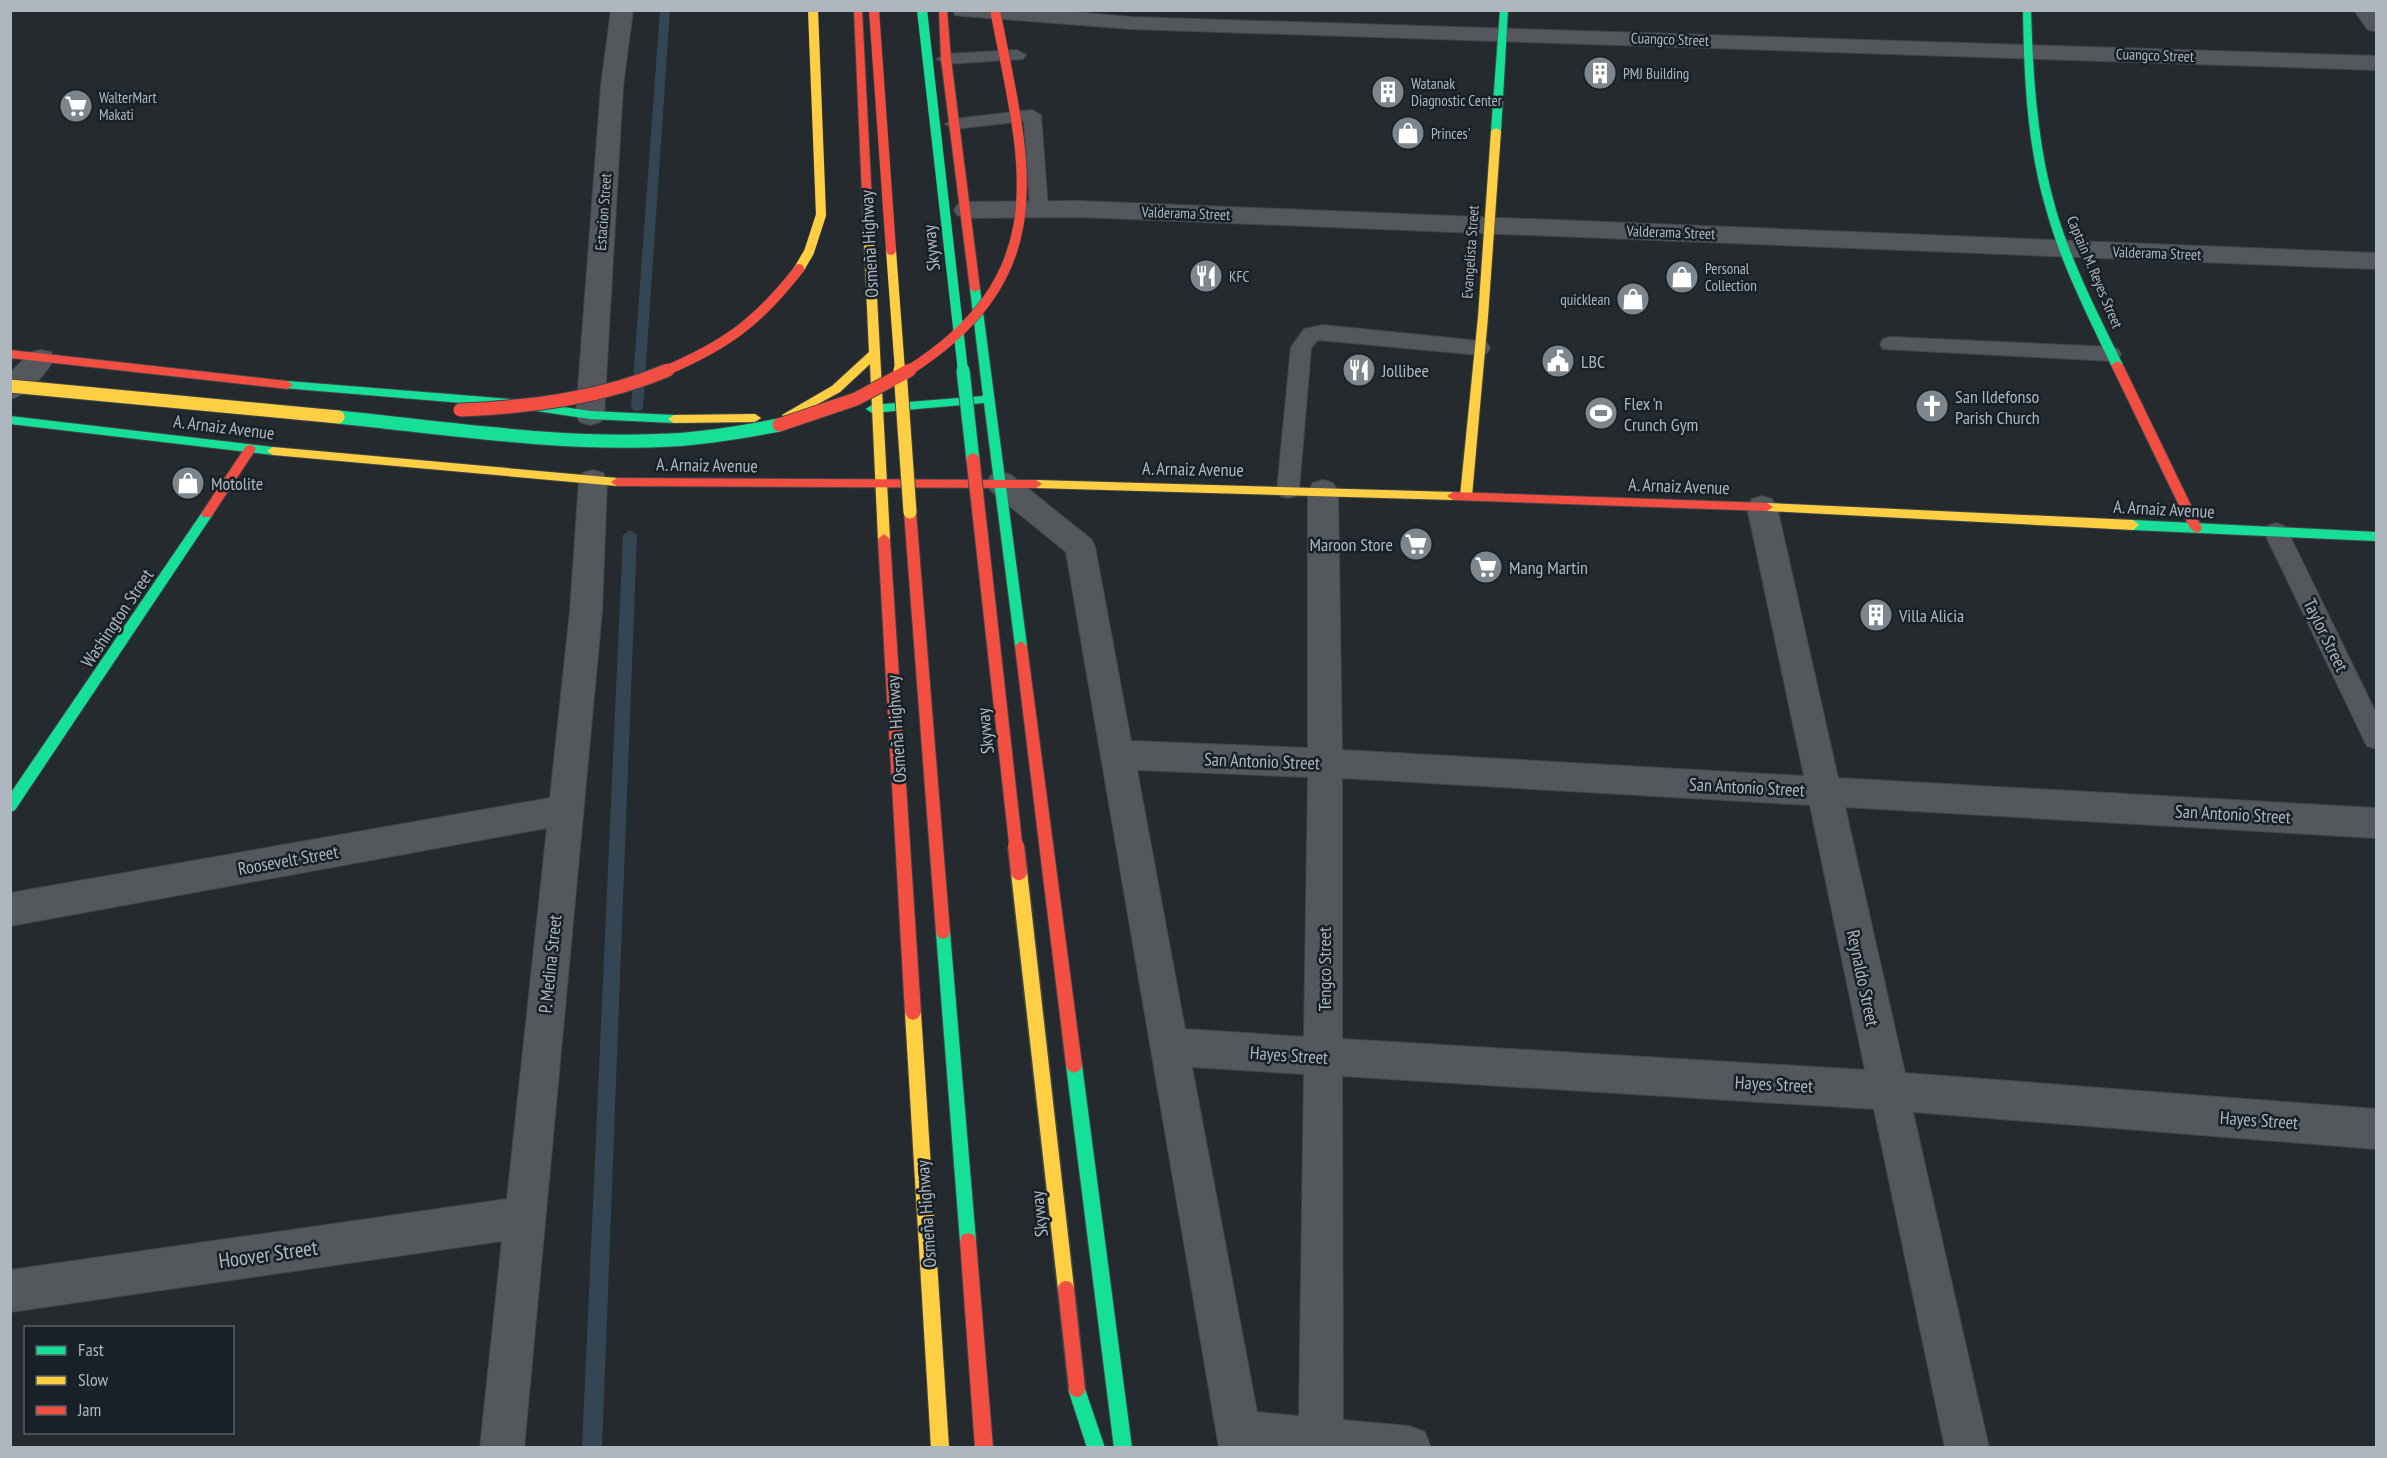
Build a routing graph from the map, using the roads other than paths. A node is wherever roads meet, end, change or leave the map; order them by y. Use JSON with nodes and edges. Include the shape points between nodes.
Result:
{"nodes":[{"id":1,"x":622,"y":10,"type":"edge"},
{"id":2,"x":813,"y":10,"type":"edge"},
{"id":3,"x":858,"y":10,"type":"edge"},
{"id":4,"x":874,"y":10,"type":"edge"},
{"id":5,"x":922,"y":10,"type":"edge"},
{"id":6,"x":943,"y":10,"type":"edge"},
{"id":7,"x":963,"y":10,"type":"edge"},
{"id":8,"x":995,"y":10,"type":"edge"},
{"id":9,"x":1504,"y":10,"type":"edge"},
{"id":10,"x":2027,"y":10,"type":"edge"},
{"id":11,"x":2364,"y":10,"type":"edge"},
{"id":12,"x":2376,"y":25,"type":"edge"},
{"id":13,"x":1503,"y":34,"type":"junction"},
{"id":14,"x":2027,"y":51,"type":"junction"},
{"id":15,"x":1017,"y":54,"type":"dead end"},
{"id":16,"x":946,"y":59,"type":"junction"},
{"id":17,"x":2376,"y":63,"type":"edge"},
{"id":18,"x":954,"y":124,"type":"junction"},
{"id":19,"x":1039,"y":209,"type":"junction"},
{"id":20,"x":966,"y":210,"type":"junction"},
{"id":21,"x":1488,"y":224,"type":"junction"},
{"id":22,"x":2064,"y":249,"type":"junction"},
{"id":23,"x":2376,"y":261,"type":"edge"},
{"id":24,"x":1890,"y":344,"type":"dead end"},
{"id":25,"x":1480,"y":348,"type":"junction"},
{"id":26,"x":10,"y":354,"type":"edge"},
{"id":27,"x":874,"y":354,"type":"junction"},
{"id":28,"x":2111,"y":354,"type":"junction"},
{"id":29,"x":41,"y":359,"type":"junction"},
{"id":30,"x":10,"y":364,"type":"edge"},
{"id":31,"x":10,"y":388,"type":"edge"},
{"id":32,"x":990,"y":399,"type":"junction"},
{"id":33,"x":878,"y":408,"type":"junction"},
{"id":34,"x":590,"y":415,"type":"junction"},
{"id":35,"x":787,"y":416,"type":"junction"},
{"id":36,"x":10,"y":420,"type":"edge"},
{"id":37,"x":250,"y":449,"type":"junction"},
{"id":38,"x":593,"y":481,"type":"junction"},
{"id":39,"x":881,"y":483,"type":"junction"},
{"id":40,"x":1001,"y":483,"type":"junction"},
{"id":41,"x":1288,"y":490,"type":"junction"},
{"id":42,"x":1323,"y":491,"type":"junction"},
{"id":43,"x":1466,"y":496,"type":"junction"},
{"id":44,"x":1762,"y":507,"type":"junction"},
{"id":45,"x":2196,"y":528,"type":"junction"},
{"id":46,"x":2276,"y":532,"type":"junction"},
{"id":47,"x":2376,"y":537,"type":"edge"},
{"id":48,"x":2376,"y":738,"type":"edge"},
{"id":49,"x":1118,"y":755,"type":"junction"},
{"id":50,"x":1325,"y":763,"type":"junction"},
{"id":51,"x":1823,"y":791,"type":"junction"},
{"id":52,"x":10,"y":806,"type":"edge"},
{"id":53,"x":566,"y":810,"type":"junction"},
{"id":54,"x":2376,"y":823,"type":"edge"},
{"id":55,"x":10,"y":910,"type":"edge"},
{"id":56,"x":1171,"y":1047,"type":"junction"},
{"id":57,"x":1324,"y":1057,"type":"junction"},
{"id":58,"x":1888,"y":1091,"type":"junction"},
{"id":59,"x":2376,"y":1129,"type":"edge"},
{"id":60,"x":525,"y":1217,"type":"junction"},
{"id":61,"x":10,"y":1292,"type":"edge"},
{"id":62,"x":1077,"y":1389,"type":"junction"},
{"id":63,"x":982,"y":1413,"type":"junction"},
{"id":64,"x":1240,"y":1440,"type":"edge"},
{"id":65,"x":1321,"y":1443,"type":"edge"},
{"id":66,"x":502,"y":1448,"type":"edge"},
{"id":67,"x":940,"y":1448,"type":"edge"},
{"id":68,"x":979,"y":1448,"type":"edge"},
{"id":69,"x":984,"y":1448,"type":"edge"},
{"id":70,"x":1084,"y":1448,"type":"edge"},
{"id":71,"x":1096,"y":1448,"type":"edge"},
{"id":72,"x":1124,"y":1448,"type":"edge"},
{"id":73,"x":1409,"y":1448,"type":"edge"},
{"id":74,"x":1966,"y":1448,"type":"edge"}],
"edges":[{"from":1,"to":34,"type":"street","name":"Estacion Street","via":[[612,86]]},
{"from":2,"to":30,"type":"main road","bridge":true,"via":[[821,192],[815,239],[804,263],[768,310],[742,333],[685,364],[582,396],[503,411],[452,410]]},
{"from":3,"to":27,"type":"main road","name":"Osmeña Highway"},
{"from":4,"to":63,"type":"main road","bridge":true},
{"from":5,"to":62,"type":"main road","name":"Skyway","bridge":true},
{"from":6,"to":16,"type":"main road"},
{"from":7,"to":13,"type":"street","name":"Cuangco Street","via":[[1131,23]]},
{"from":8,"to":31,"type":"main road","bridge":true,"via":[[1019,171],[1020,220],[1007,266],[978,312],[931,357],[902,378],[826,411],[744,433],[615,443]]},
{"from":9,"to":13,"type":"main road","name":"Evangelista Street"},
{"from":10,"to":14,"type":"main road","name":"Captain M. Reyes Street"},
{"from":11,"to":12,"type":"street"},
{"from":13,"to":14,"type":"street","name":"Cuangco Street"},
{"from":13,"to":21,"type":"main road","name":"Evangelista Street"},
{"from":14,"to":17,"type":"street","name":"Cuangco Street"},
{"from":14,"to":22,"type":"main road","name":"Captain M. Reyes Street","via":[[2043,179]]},
{"from":15,"to":16,"type":"lane"},
{"from":16,"to":18,"type":"main road"},
{"from":18,"to":19,"type":"lane","via":[[1032,115]]},
{"from":18,"to":20,"type":"main road"},
{"from":19,"to":20,"type":"street","name":"Valderama Street"},
{"from":19,"to":21,"type":"street","name":"Valderama Street"},
{"from":20,"to":32,"type":"main road"},
{"from":21,"to":22,"type":"street","name":"Valderama Street"},
{"from":21,"to":25,"type":"main road","name":"Evangelista Street"},
{"from":22,"to":23,"type":"street","name":"Valderama Street"},
{"from":22,"to":28,"type":"main road","name":"Captain M. Reyes Street"},
{"from":24,"to":28,"type":"lane"},
{"from":25,"to":41,"type":"lane","via":[[1311,334],[1301,347]]},
{"from":25,"to":43,"type":"main road","name":"Evangelista Street"},
{"from":26,"to":29,"type":"main road"},
{"from":27,"to":33,"type":"main road","name":"Osmeña Highway"},
{"from":27,"to":35,"type":"main road","via":[[836,389]]},
{"from":28,"to":45,"type":"main road","name":"Captain M. Reyes Street"},
{"from":29,"to":31,"type":"street"},
{"from":29,"to":34,"type":"main road","via":[[294,386],[510,403]]},
{"from":32,"to":33,"type":"main road"},
{"from":32,"to":40,"type":"main road"},
{"from":33,"to":35,"type":"main road"},
{"from":33,"to":39,"type":"main road","name":"Osmeña Highway"},
{"from":34,"to":35,"type":"main road","via":[[703,421]]},
{"from":36,"to":37,"type":"main road","name":"A. Arnaiz Avenue"},
{"from":37,"to":38,"type":"main road","name":"A. Arnaiz Avenue"},
{"from":37,"to":52,"type":"main road","name":"Washington Street"},
{"from":38,"to":39,"type":"main road","name":"A. Arnaiz Avenue"},
{"from":38,"to":53,"type":"street","name":"P. Medina Street","via":[[586,611]]},
{"from":39,"to":40,"type":"main road","name":"A. Arnaiz Avenue"},
{"from":39,"to":67,"type":"main road","name":"Osmeña Highway"},
{"from":40,"to":41,"type":"main road","name":"A. Arnaiz Avenue"},
{"from":40,"to":49,"type":"street","via":[[1080,548]]},
{"from":40,"to":72,"type":"main road"},
{"from":41,"to":42,"type":"main road","name":"A. Arnaiz Avenue"},
{"from":42,"to":43,"type":"main road","name":"A. Arnaiz Avenue"},
{"from":42,"to":50,"type":"street","name":"Tengco Street"},
{"from":43,"to":44,"type":"main road","name":"A. Arnaiz Avenue"},
{"from":44,"to":45,"type":"main road","name":"A. Arnaiz Avenue"},
{"from":44,"to":51,"type":"street","name":"Reynaldo Street"},
{"from":45,"to":46,"type":"main road","name":"A. Arnaiz Avenue"},
{"from":46,"to":47,"type":"main road","name":"A. Arnaiz Avenue"},
{"from":46,"to":48,"type":"lane","name":"Taylor Street"},
{"from":49,"to":50,"type":"street","name":"San Antonio Street"},
{"from":49,"to":56,"type":"street"},
{"from":50,"to":51,"type":"street","name":"San Antonio Street"},
{"from":50,"to":57,"type":"street","name":"Tengco Street"},
{"from":51,"to":54,"type":"street","name":"San Antonio Street"},
{"from":51,"to":58,"type":"street","name":"Reynaldo Street"},
{"from":53,"to":55,"type":"street","name":"Roosevelt Street"},
{"from":53,"to":60,"type":"street","name":"P. Medina Street"},
{"from":56,"to":57,"type":"street","name":"Hayes Street"},
{"from":56,"to":64,"type":"street"},
{"from":57,"to":58,"type":"street","name":"Hayes Street"},
{"from":57,"to":65,"type":"street","name":"Tengco Street"},
{"from":58,"to":59,"type":"street","name":"Hayes Street"},
{"from":58,"to":74,"type":"street","name":"Reynaldo Street"},
{"from":60,"to":61,"type":"street","name":"Hoover Street"},
{"from":60,"to":66,"type":"street","name":"P. Medina Street"},
{"from":62,"to":70,"type":"main road","name":"Skyway"},
{"from":62,"to":71,"type":"main road"},
{"from":63,"to":68,"type":"main road"},
{"from":63,"to":69,"type":"main road"},
{"from":64,"to":65,"type":"street"},
{"from":65,"to":73,"type":"street"}]}
